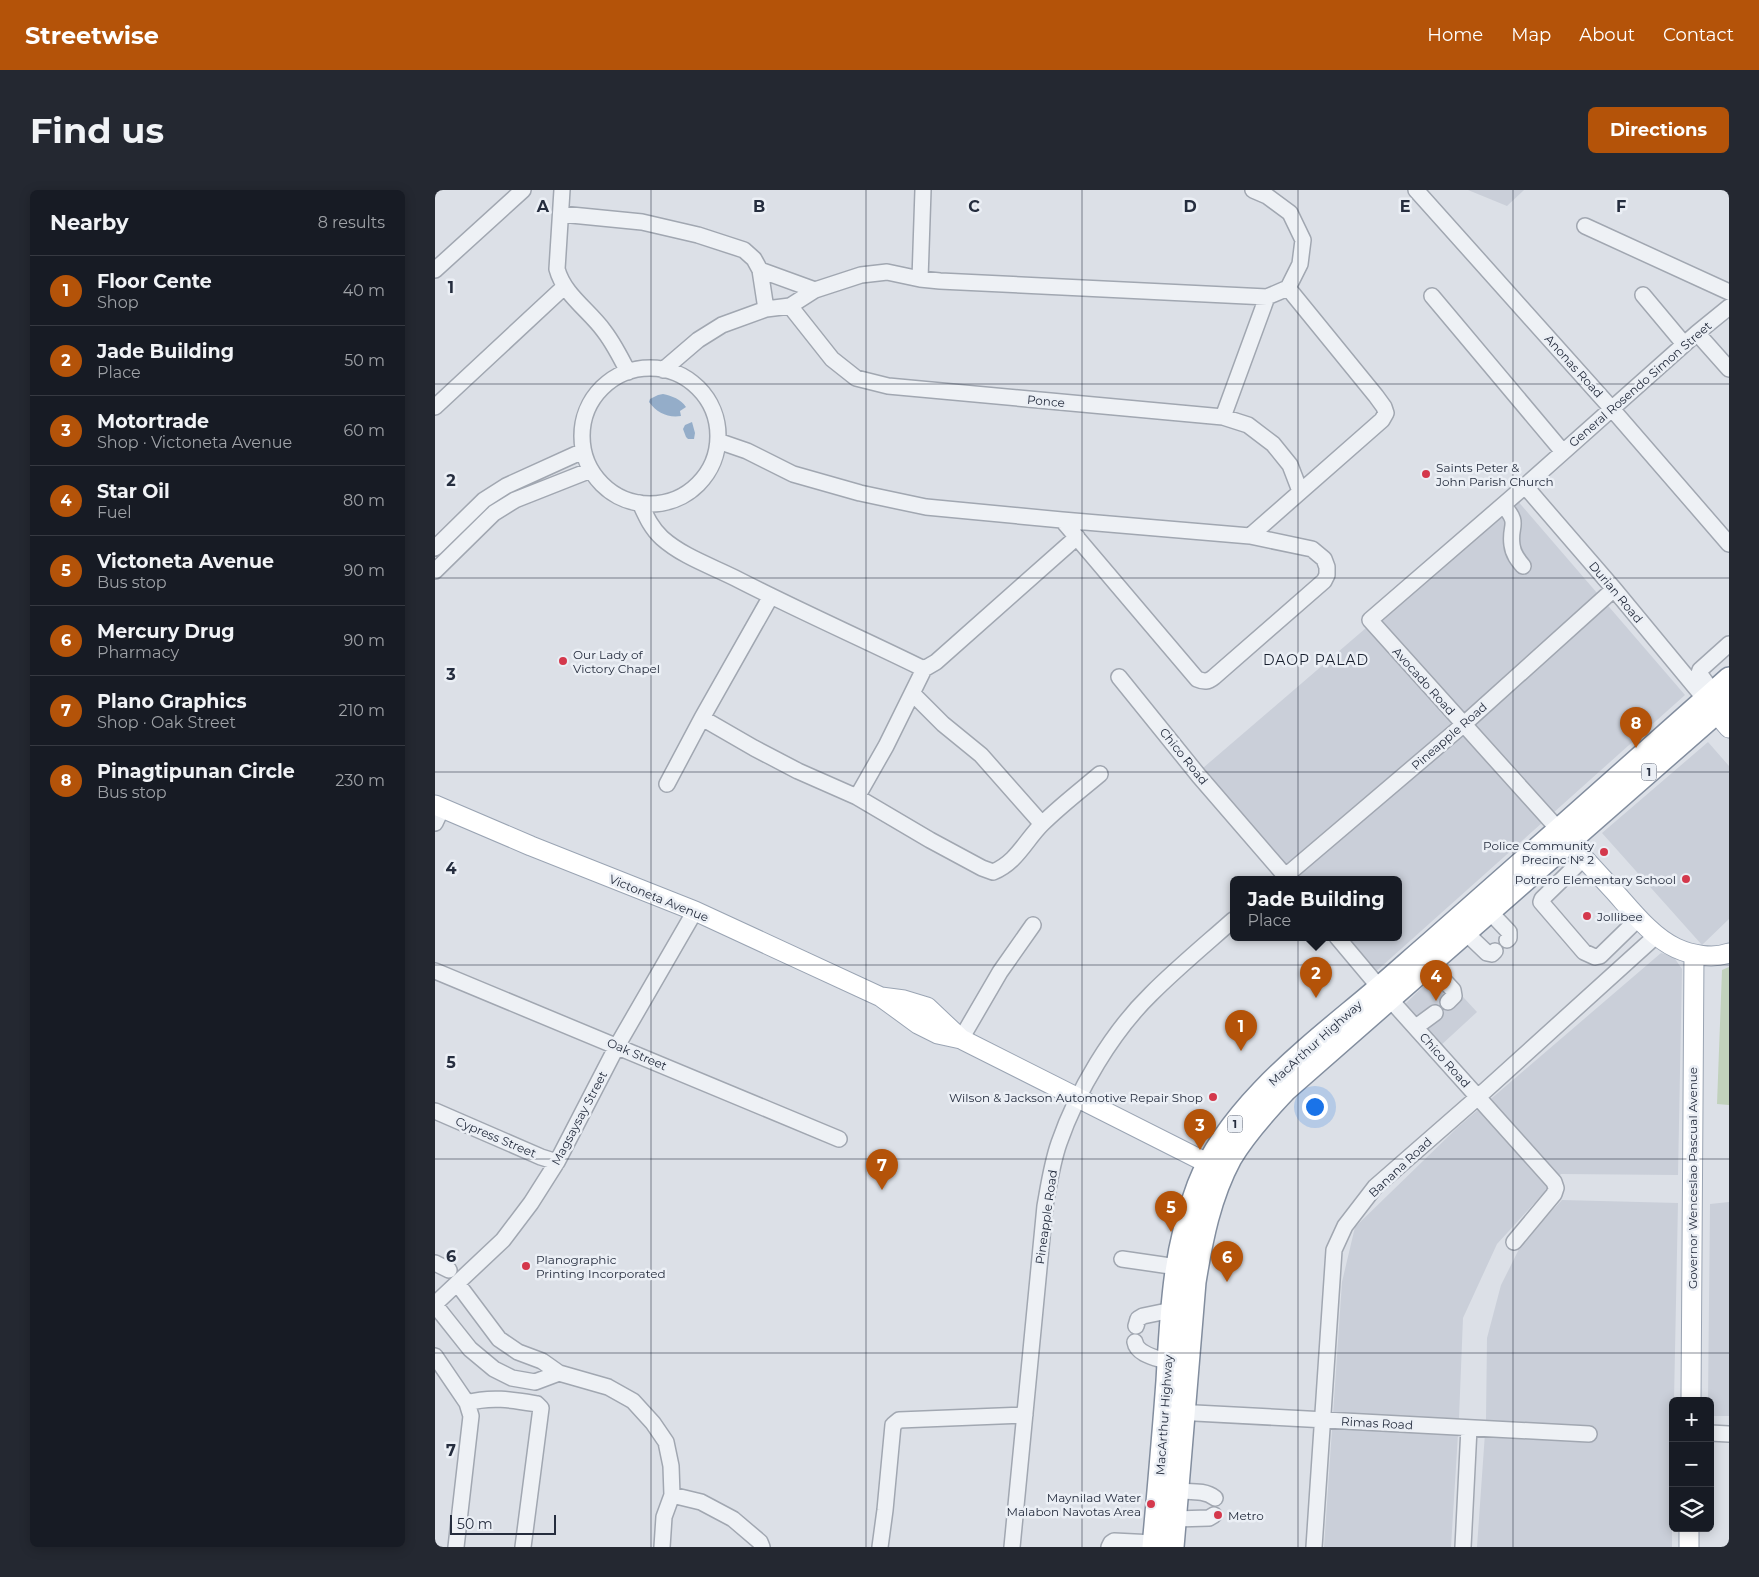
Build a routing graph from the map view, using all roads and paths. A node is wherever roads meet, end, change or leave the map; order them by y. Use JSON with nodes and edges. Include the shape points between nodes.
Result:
{"nodes":[{"id":1,"x":523,"y":190,"type":"edge"},
{"id":2,"x":562,"y":190,"type":"edge"},
{"id":3,"x":923,"y":190,"type":"edge"},
{"id":4,"x":1253,"y":190,"type":"edge"},
{"id":5,"x":1416,"y":190,"type":"edge"},
{"id":6,"x":561,"y":214,"type":"junction"},
{"id":7,"x":1585,"y":226,"type":"dead end"},
{"id":8,"x":435,"y":270,"type":"edge"},
{"id":9,"x":760,"y":270,"type":"junction"},
{"id":10,"x":920,"y":279,"type":"junction"},
{"id":11,"x":564,"y":287,"type":"junction"},
{"id":12,"x":1287,"y":288,"type":"junction"},
{"id":13,"x":815,"y":290,"type":"junction"},
{"id":14,"x":1729,"y":292,"type":"edge"},
{"id":15,"x":1643,"y":295,"type":"dead end"},
{"id":16,"x":1432,"y":296,"type":"dead end"},
{"id":17,"x":1267,"y":297,"type":"junction"},
{"id":18,"x":790,"y":306,"type":"junction"},
{"id":19,"x":1729,"y":307,"type":"edge"},
{"id":20,"x":766,"y":309,"type":"junction"},
{"id":21,"x":1697,"y":333,"type":"junction"},
{"id":22,"x":1684,"y":344,"type":"junction"},
{"id":23,"x":1729,"y":369,"type":"edge"},
{"id":24,"x":663,"y":370,"type":"junction"},
{"id":25,"x":628,"y":372,"type":"junction"},
{"id":26,"x":435,"y":406,"type":"edge"},
{"id":27,"x":1612,"y":409,"type":"junction"},
{"id":28,"x":1223,"y":417,"type":"junction"},
{"id":29,"x":718,"y":441,"type":"junction"},
{"id":30,"x":583,"y":451,"type":"junction"},
{"id":31,"x":1563,"y":452,"type":"junction"},
{"id":32,"x":591,"y":470,"type":"junction"},
{"id":33,"x":1525,"y":486,"type":"junction"},
{"id":34,"x":1300,"y":491,"type":"junction"},
{"id":35,"x":640,"y":503,"type":"junction"},
{"id":36,"x":1503,"y":504,"type":"junction"},
{"id":37,"x":1062,"y":520,"type":"junction"},
{"id":38,"x":451,"y":532,"type":"junction"},
{"id":39,"x":1250,"y":536,"type":"junction"},
{"id":40,"x":1077,"y":537,"type":"junction"},
{"id":41,"x":462,"y":544,"type":"junction"},
{"id":42,"x":1729,"y":544,"type":"edge"},
{"id":43,"x":435,"y":548,"type":"edge"},
{"id":44,"x":1523,"y":566,"type":"dead end"},
{"id":45,"x":435,"y":571,"type":"edge"},
{"id":46,"x":1614,"y":590,"type":"junction"},
{"id":47,"x":771,"y":596,"type":"junction"},
{"id":48,"x":1370,"y":620,"type":"joint"},
{"id":49,"x":1729,"y":644,"type":"edge"},
{"id":50,"x":924,"y":670,"type":"junction"},
{"id":51,"x":1119,"y":678,"type":"dead end"},
{"id":52,"x":1729,"y":678,"type":"edge"},
{"id":53,"x":913,"y":694,"type":"junction"},
{"id":54,"x":1719,"y":707,"type":"edge"},
{"id":55,"x":702,"y":718,"type":"junction"},
{"id":56,"x":1463,"y":724,"type":"junction"},
{"id":57,"x":1101,"y":774,"type":"dead end"},
{"id":58,"x":667,"y":784,"type":"dead end"},
{"id":59,"x":857,"y":797,"type":"junction"},
{"id":60,"x":437,"y":812,"type":"edge"},
{"id":61,"x":1042,"y":824,"type":"junction"},
{"id":62,"x":1564,"y":836,"type":"junction"},
{"id":63,"x":1584,"y":858,"type":"junction"},
{"id":64,"x":1283,"y":876,"type":"edge"},
{"id":65,"x":1287,"y":876,"type":"edge"},
{"id":66,"x":1529,"y":878,"type":"junction"},
{"id":67,"x":1545,"y":895,"type":"junction"},
{"id":68,"x":695,"y":911,"type":"junction"},
{"id":69,"x":1489,"y":911,"type":"junction"},
{"id":70,"x":1639,"y":918,"type":"junction"},
{"id":71,"x":1230,"y":923,"type":"edge"},
{"id":72,"x":1033,"y":925,"type":"dead end"},
{"id":73,"x":1465,"y":932,"type":"junction"},
{"id":74,"x":1657,"y":935,"type":"junction"},
{"id":75,"x":1507,"y":940,"type":"dead end"},
{"id":76,"x":1340,"y":941,"type":"edge"},
{"id":77,"x":1495,"y":951,"type":"dead end"},
{"id":78,"x":1729,"y":952,"type":"edge"},
{"id":79,"x":1694,"y":954,"type":"junction"},
{"id":80,"x":1430,"y":965,"type":"junction"},
{"id":81,"x":435,"y":971,"type":"edge"},
{"id":82,"x":1385,"y":992,"type":"junction"},
{"id":83,"x":1448,"y":1002,"type":"dead end"},
{"id":84,"x":1435,"y":1013,"type":"dead end"},
{"id":85,"x":1416,"y":1027,"type":"junction"},
{"id":86,"x":961,"y":1039,"type":"junction"},
{"id":87,"x":617,"y":1046,"type":"junction"},
{"id":88,"x":1478,"y":1097,"type":"junction"},
{"id":89,"x":1080,"y":1098,"type":"junction"},
{"id":90,"x":435,"y":1111,"type":"edge"},
{"id":91,"x":839,"y":1139,"type":"dead end"},
{"id":92,"x":557,"y":1162,"type":"junction"},
{"id":93,"x":1216,"y":1168,"type":"junction"},
{"id":94,"x":1514,"y":1242,"type":"dead end"},
{"id":95,"x":1122,"y":1259,"type":"dead end"},
{"id":96,"x":435,"y":1263,"type":"edge"},
{"id":97,"x":1177,"y":1267,"type":"junction"},
{"id":98,"x":453,"y":1276,"type":"junction"},
{"id":99,"x":435,"y":1304,"type":"edge"},
{"id":100,"x":1172,"y":1310,"type":"junction"},
{"id":101,"x":1136,"y":1326,"type":"dead end"},
{"id":102,"x":1135,"y":1342,"type":"dead end"},
{"id":103,"x":435,"y":1356,"type":"edge"},
{"id":104,"x":1168,"y":1362,"type":"junction"},
{"id":105,"x":559,"y":1373,"type":"junction"},
{"id":106,"x":1691,"y":1397,"type":"edge"},
{"id":107,"x":467,"y":1403,"type":"junction"},
{"id":108,"x":1174,"y":1412,"type":"junction"},
{"id":109,"x":1025,"y":1415,"type":"junction"},
{"id":110,"x":1321,"y":1420,"type":"junction"},
{"id":111,"x":1469,"y":1428,"type":"junction"},
{"id":112,"x":1714,"y":1433,"type":"edge"},
{"id":113,"x":1589,"y":1434,"type":"dead end"},
{"id":114,"x":1729,"y":1434,"type":"edge"},
{"id":115,"x":1178,"y":1491,"type":"junction"},
{"id":116,"x":672,"y":1494,"type":"junction"},
{"id":117,"x":1215,"y":1498,"type":"dead end"},
{"id":118,"x":1214,"y":1515,"type":"dead end"},
{"id":119,"x":1175,"y":1519,"type":"junction"},
{"id":120,"x":1689,"y":1532,"type":"edge"},
{"id":121,"x":1160,"y":1546,"type":"edge"},
{"id":122,"x":456,"y":1547,"type":"edge"},
{"id":123,"x":523,"y":1547,"type":"edge"},
{"id":124,"x":662,"y":1547,"type":"edge"},
{"id":125,"x":762,"y":1547,"type":"edge"},
{"id":126,"x":880,"y":1547,"type":"edge"},
{"id":127,"x":1012,"y":1547,"type":"edge"},
{"id":128,"x":1109,"y":1547,"type":"edge"},
{"id":129,"x":1314,"y":1547,"type":"edge"},
{"id":130,"x":1463,"y":1547,"type":"edge"},
{"id":131,"x":1689,"y":1547,"type":"edge"}],
"edges":[{"from":1,"to":8,"type":"street"},
{"from":2,"to":6,"type":"street"},
{"from":3,"to":10,"type":"street"},
{"from":4,"to":12,"type":"street","via":[[1291,213],[1303,240],[1300,264]]},
{"from":5,"to":27,"type":"street","name":"Anonas Road"},
{"from":6,"to":9,"type":"street","via":[[642,222],[697,234],[744,250]]},
{"from":6,"to":11,"type":"street","via":[[557,269]]},
{"from":7,"to":14,"type":"street"},
{"from":9,"to":13,"type":"street"},
{"from":9,"to":20,"type":"street"},
{"from":10,"to":13,"type":"street","via":[[887,272],[861,275]]},
{"from":10,"to":17,"type":"street"},
{"from":11,"to":25,"type":"street","via":[[605,331]]},
{"from":11,"to":26,"type":"street"},
{"from":12,"to":17,"type":"street"},
{"from":12,"to":34,"type":"street","via":[[1386,412],[1382,420]]},
{"from":13,"to":18,"type":"street"},
{"from":15,"to":22,"type":"street"},
{"from":16,"to":31,"type":"street"},
{"from":17,"to":28,"type":"street"},
{"from":18,"to":20,"type":"street"},
{"from":18,"to":28,"type":"street","name":"Ponce","via":[[831,359],[856,378],[888,386]]},
{"from":19,"to":21,"type":"street","name":"General Rosendo Simon Street"},
{"from":20,"to":24,"type":"street","via":[[722,325],[698,340]]},
{"from":21,"to":22,"type":"street","name":"General Rosendo Simon Street"},
{"from":21,"to":23,"type":"street"},
{"from":22,"to":27,"type":"street","name":"General Rosendo Simon Street"},
{"from":24,"to":25,"type":"street","via":[[645,368]]},
{"from":24,"to":29,"type":"street","via":[[684,377],[701,391],[712,410]]},
{"from":25,"to":30,"type":"street","via":[[606,384],[591,403],[583,426]]},
{"from":27,"to":31,"type":"street","name":"General Rosendo Simon Street"},
{"from":27,"to":42,"type":"street","name":"Anonas Road"},
{"from":28,"to":34,"type":"street","name":"Ponce","via":[[1248,425],[1273,444],[1290,465]]},
{"from":29,"to":35,"type":"street","via":[[707,475],[691,491],[670,502]]},
{"from":29,"to":37,"type":"street","via":[[747,451],[793,474],[860,493],[926,507]]},
{"from":30,"to":32,"type":"street"},
{"from":30,"to":38,"type":"street","via":[[506,486],[484,500]]},
{"from":31,"to":33,"type":"street","name":"General Rosendo Simon Street"},
{"from":32,"to":35,"type":"street","via":[[606,488],[625,500]]},
{"from":32,"to":41,"type":"street","via":[[515,500],[494,513]]},
{"from":33,"to":36,"type":"street","name":"General Rosendo Simon Street"},
{"from":33,"to":46,"type":"street","name":"Durian Road"},
{"from":34,"to":39,"type":"street"},
{"from":35,"to":47,"type":"street","via":[[650,526],[677,550]]},
{"from":36,"to":44,"type":"street","via":[[1513,516],[1512,546]]},
{"from":36,"to":48,"type":"street","name":"General Rosendo Simon Street"},
{"from":37,"to":39,"type":"street"},
{"from":37,"to":40,"type":"street"},
{"from":38,"to":41,"type":"street"},
{"from":38,"to":43,"type":"street"},
{"from":39,"to":40,"type":"street","via":[[1312,549],[1324,559],[1327,574],[1324,582],[1214,677],[1203,682],[1197,679]]},
{"from":40,"to":50,"type":"street"},
{"from":41,"to":45,"type":"street"},
{"from":46,"to":54,"type":"street","name":"Durian Road"},
{"from":46,"to":56,"type":"street","name":"Pineapple Road"},
{"from":47,"to":50,"type":"street"},
{"from":47,"to":55,"type":"street"},
{"from":48,"to":56,"type":"street","name":"Avocado Road"},
{"from":49,"to":54,"type":"street","via":[[1699,673]]},
{"from":50,"to":53,"type":"street"},
{"from":51,"to":64,"type":"street","name":"Chico Road"},
{"from":52,"to":54,"type":"highway","name":"MacArthur Highway","number":"1"},
{"from":53,"to":59,"type":"street"},
{"from":53,"to":61,"type":"street","via":[[981,755]]},
{"from":54,"to":62,"type":"highway","name":"MacArthur Highway","number":"1"},
{"from":55,"to":58,"type":"street"},
{"from":55,"to":59,"type":"street","via":[[789,767]]},
{"from":56,"to":62,"type":"street","name":"Avocado Road"},
{"from":56,"to":65,"type":"street","name":"Pineapple Road"},
{"from":57,"to":61,"type":"street"},
{"from":59,"to":61,"type":"street","via":[[993,872],[1013,860]]},
{"from":60,"to":68,"type":"main road","name":"Victoneta Avenue"},
{"from":62,"to":63,"type":"main road"},
{"from":62,"to":66,"type":"highway","name":"MacArthur Highway","number":"1"},
{"from":62,"to":82,"type":"highway","name":"MacArthur Highway","number":"1"},
{"from":63,"to":67,"type":"street"},
{"from":63,"to":70,"type":"main road"},
{"from":66,"to":67,"type":"street"},
{"from":66,"to":69,"type":"highway","name":"MacArthur Highway","number":"1"},
{"from":67,"to":70,"type":"street","via":[[1543,906],[1589,955],[1600,956]]},
{"from":68,"to":86,"type":"main road","name":"Victoneta Avenue","via":[[881,997],[918,1024],[938,1034]]},
{"from":68,"to":87,"type":"street","name":"Magsaysay Street"},
{"from":69,"to":73,"type":"highway","name":"MacArthur Highway","number":"1"},
{"from":69,"to":75,"type":"street","via":[[1509,932]]},
{"from":70,"to":74,"type":"main road"},
{"from":71,"to":89,"type":"street","name":"Pineapple Road","via":[[1150,995],[1108,1048]]},
{"from":72,"to":86,"type":"street","via":[[1000,972]]},
{"from":73,"to":77,"type":"street","via":[[1487,953]]},
{"from":73,"to":80,"type":"highway","name":"MacArthur Highway","number":"1"},
{"from":74,"to":79,"type":"main road","via":[[1675,948]]},
{"from":74,"to":88,"type":"street","name":"Banana Road"},
{"from":76,"to":82,"type":"street","name":"Chico Road"},
{"from":78,"to":79,"type":"main road","via":[[1722,955]]},
{"from":79,"to":106,"type":"main road","name":"Governor Wenceslao Pascual Avenue"},
{"from":80,"to":82,"type":"highway","name":"MacArthur Highway","number":"1"},
{"from":80,"to":83,"type":"street","via":[[1453,990]]},
{"from":81,"to":87,"type":"street","name":"Oak Street"},
{"from":82,"to":85,"type":"street","name":"Chico Road"},
{"from":82,"to":93,"type":"highway","name":"MacArthur Highway","number":"1","via":[[1266,1111],[1232,1157]]},
{"from":84,"to":85,"type":"street"},
{"from":85,"to":88,"type":"street","name":"Chico Road"},
{"from":86,"to":89,"type":"main road","name":"Victoneta Avenue"},
{"from":87,"to":91,"type":"street","name":"Oak Street"},
{"from":87,"to":92,"type":"street","name":"Magsaysay Street"},
{"from":88,"to":94,"type":"street","name":"Chico Road","via":[[1556,1188]]},
{"from":88,"to":110,"type":"street","name":"Banana Road","via":[[1375,1187],[1338,1239],[1334,1250]]},
{"from":89,"to":93,"type":"main road","name":"Victoneta Avenue"},
{"from":89,"to":109,"type":"street","name":"Pineapple Road","via":[[1060,1142],[1045,1206]]},
{"from":90,"to":92,"type":"street","name":"Cypress Street"},
{"from":92,"to":98,"type":"street","name":"Magsaysay Street","via":[[503,1240]]},
{"from":93,"to":97,"type":"highway","name":"MacArthur Highway","number":"1","via":[[1188,1214]]},
{"from":93,"to":108,"type":"highway","name":"MacArthur Highway","number":"1"},
{"from":95,"to":97,"type":"street"},
{"from":96,"to":98,"type":"street"},
{"from":97,"to":100,"type":"highway","name":"MacArthur Highway","number":"1"},
{"from":98,"to":99,"type":"street","name":"Magsaysay Street"},
{"from":98,"to":105,"type":"street","via":[[499,1339]]},
{"from":99,"to":105,"type":"street","via":[[470,1348],[494,1369],[512,1378],[535,1382]]},
{"from":100,"to":101,"type":"street","via":[[1143,1316]]},
{"from":100,"to":104,"type":"highway","name":"MacArthur Highway","number":"1"},
{"from":102,"to":104,"type":"street","via":[[1140,1351]]},
{"from":103,"to":107,"type":"street"},
{"from":104,"to":108,"type":"highway","name":"MacArthur Highway","number":"1"},
{"from":105,"to":116,"type":"street","via":[[608,1387],[633,1401],[666,1442]]},
{"from":107,"to":122,"type":"street","via":[[471,1424]]},
{"from":107,"to":123,"type":"street","via":[[497,1399],[537,1404],[541,1409]]},
{"from":108,"to":110,"type":"street","name":"Rimas Road"},
{"from":108,"to":115,"type":"highway","name":"MacArthur Highway","number":"1"},
{"from":108,"to":121,"type":"highway","name":"MacArthur Highway","number":"1"},
{"from":109,"to":126,"type":"street","via":[[899,1420],[893,1425]]},
{"from":109,"to":127,"type":"street","name":"Pineapple Road"},
{"from":110,"to":111,"type":"street","name":"Rimas Road"},
{"from":110,"to":129,"type":"street","name":"Banana Road"},
{"from":111,"to":113,"type":"street","name":"Rimas Road"},
{"from":111,"to":130,"type":"street"},
{"from":112,"to":114,"type":"street"},
{"from":115,"to":117,"type":"street","via":[[1205,1493]]},
{"from":115,"to":119,"type":"highway","name":"MacArthur Highway","number":"1"},
{"from":116,"to":124,"type":"street","via":[[664,1517]]},
{"from":116,"to":125,"type":"street","via":[[701,1502],[733,1519]]},
{"from":118,"to":119,"type":"street"},
{"from":119,"to":121,"type":"highway","name":"MacArthur Highway","number":"1"},
{"from":120,"to":131,"type":"main road"},
{"from":121,"to":128,"type":"street","via":[[1113,1541]]}]}
